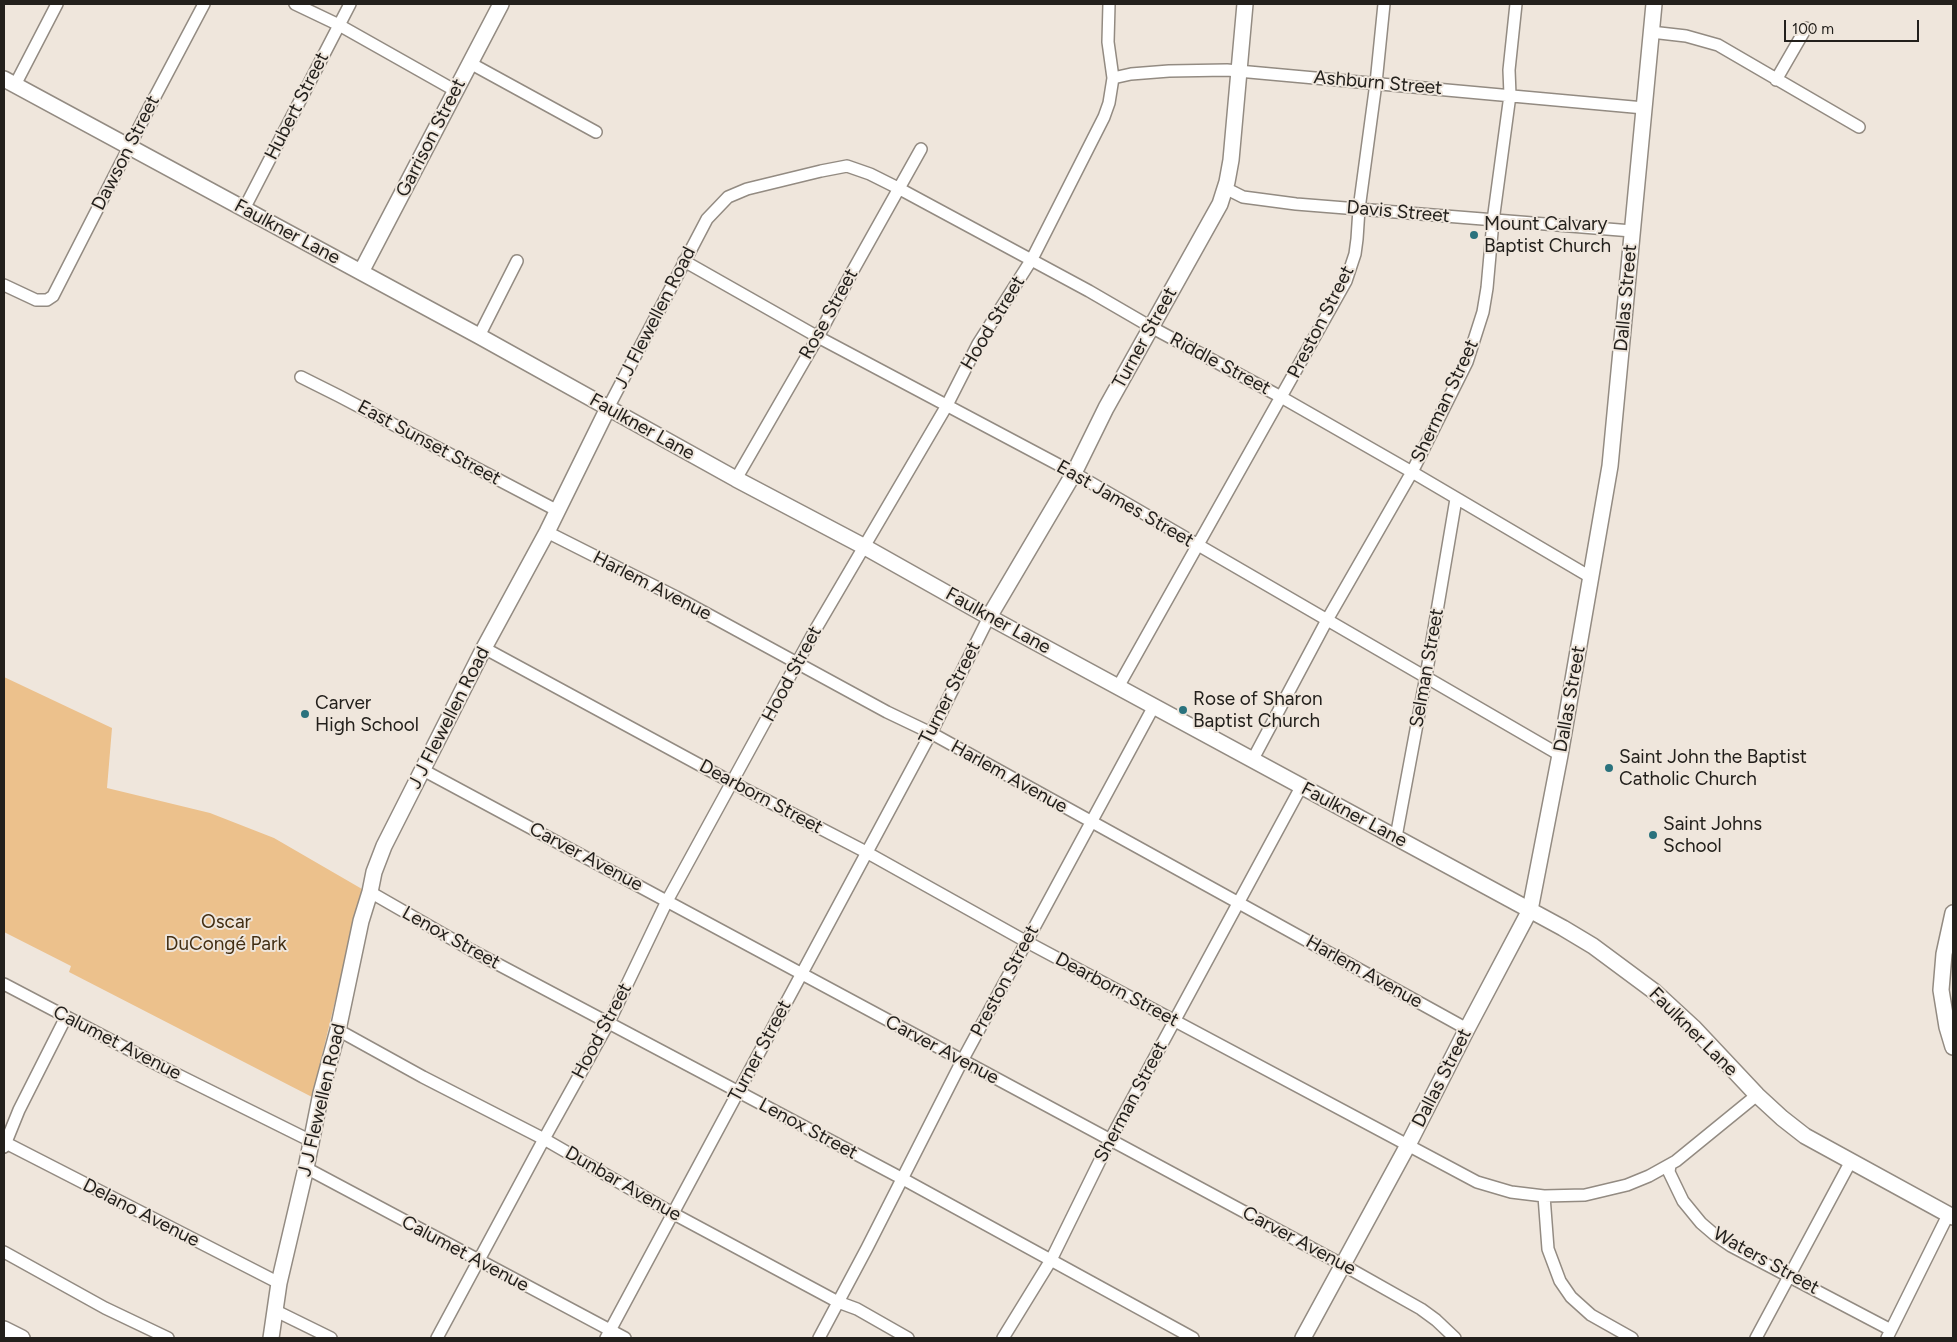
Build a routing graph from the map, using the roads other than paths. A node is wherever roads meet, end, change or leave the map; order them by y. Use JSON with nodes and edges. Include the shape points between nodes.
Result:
{"nodes":[{"id":1,"x":57,"y":4,"type":"edge"},
{"id":2,"x":204,"y":4,"type":"edge"},
{"id":3,"x":295,"y":4,"type":"edge"},
{"id":4,"x":350,"y":4,"type":"edge"},
{"id":5,"x":501,"y":4,"type":"edge"},
{"id":6,"x":1109,"y":4,"type":"edge"},
{"id":7,"x":1245,"y":4,"type":"edge"},
{"id":8,"x":1384,"y":4,"type":"edge"},
{"id":9,"x":1516,"y":4,"type":"edge"},
{"id":10,"x":1654,"y":4,"type":"edge"},
{"id":11,"x":339,"y":25,"type":"junction"},
{"id":12,"x":1806,"y":28,"type":"dead end"},
{"id":13,"x":1651,"y":32,"type":"junction"},
{"id":14,"x":470,"y":63,"type":"junction"},
{"id":15,"x":1238,"y":71,"type":"junction"},
{"id":16,"x":1113,"y":78,"type":"junction"},
{"id":17,"x":1776,"y":80,"type":"junction"},
{"id":18,"x":9,"y":82,"type":"edge"},
{"id":19,"x":1376,"y":83,"type":"junction"},
{"id":20,"x":456,"y":91,"type":"junction"},
{"id":21,"x":1510,"y":95,"type":"junction"},
{"id":22,"x":1644,"y":108,"type":"junction"},
{"id":23,"x":1859,"y":127,"type":"dead end"},
{"id":24,"x":596,"y":132,"type":"dead end"},
{"id":25,"x":129,"y":147,"type":"junction"},
{"id":26,"x":921,"y":150,"type":"dead end"},
{"id":27,"x":781,"y":180,"type":"joint"},
{"id":28,"x":898,"y":188,"type":"junction"},
{"id":29,"x":1225,"y":188,"type":"junction"},
{"id":30,"x":244,"y":209,"type":"junction"},
{"id":31,"x":1359,"y":209,"type":"junction"},
{"id":32,"x":1493,"y":220,"type":"junction"},
{"id":33,"x":1632,"y":231,"type":"junction"},
{"id":34,"x":1032,"y":259,"type":"junction"},
{"id":35,"x":517,"y":261,"type":"dead end"},
{"id":36,"x":684,"y":261,"type":"junction"},
{"id":37,"x":361,"y":272,"type":"junction"},
{"id":38,"x":4,"y":285,"type":"edge"},
{"id":39,"x":1151,"y":327,"type":"junction"},
{"id":40,"x":478,"y":336,"type":"junction"},
{"id":41,"x":818,"y":337,"type":"junction"},
{"id":42,"x":300,"y":377,"type":"dead end"},
{"id":43,"x":1281,"y":397,"type":"junction"},
{"id":44,"x":946,"y":407,"type":"junction"},
{"id":45,"x":608,"y":408,"type":"junction"},
{"id":46,"x":1412,"y":472,"type":"junction"},
{"id":47,"x":1074,"y":474,"type":"junction"},
{"id":48,"x":736,"y":479,"type":"junction"},
{"id":49,"x":1456,"y":499,"type":"junction"},
{"id":50,"x":558,"y":511,"type":"junction"},
{"id":51,"x":547,"y":532,"type":"junction"},
{"id":52,"x":863,"y":546,"type":"junction"},
{"id":53,"x":1197,"y":546,"type":"junction"},
{"id":54,"x":1592,"y":578,"type":"junction"},
{"id":55,"x":989,"y":617,"type":"junction"},
{"id":56,"x":1327,"y":620,"type":"junction"},
{"id":57,"x":484,"y":648,"type":"junction"},
{"id":58,"x":798,"y":663,"type":"junction"},
{"id":59,"x":1426,"y":676,"type":"junction"},
{"id":60,"x":1118,"y":687,"type":"junction"},
{"id":61,"x":1154,"y":706,"type":"junction"},
{"id":62,"x":931,"y":733,"type":"junction"},
{"id":63,"x":1560,"y":755,"type":"junction"},
{"id":64,"x":1252,"y":760,"type":"junction"},
{"id":65,"x":423,"y":770,"type":"junction"},
{"id":66,"x":733,"y":783,"type":"junction"},
{"id":67,"x":1301,"y":786,"type":"junction"},
{"id":68,"x":1091,"y":822,"type":"junction"},
{"id":69,"x":1396,"y":837,"type":"junction"},
{"id":70,"x":866,"y":852,"type":"junction"},
{"id":71,"x":370,"y":892,"type":"junction"},
{"id":72,"x":668,"y":901,"type":"junction"},
{"id":73,"x":1239,"y":902,"type":"junction"},
{"id":74,"x":1530,"y":910,"type":"junction"},
{"id":75,"x":1953,"y":913,"type":"edge"},
{"id":76,"x":1027,"y":942,"type":"junction"},
{"id":77,"x":801,"y":974,"type":"junction"},
{"id":78,"x":4,"y":984,"type":"edge"},
{"id":79,"x":66,"y":1017,"type":"junction"},
{"id":80,"x":1174,"y":1021,"type":"junction"},
{"id":81,"x":609,"y":1022,"type":"junction"},
{"id":82,"x":1466,"y":1029,"type":"junction"},
{"id":83,"x":338,"y":1030,"type":"junction"},
{"id":84,"x":1953,"y":1047,"type":"edge"},
{"id":85,"x":962,"y":1061,"type":"junction"},
{"id":86,"x":739,"y":1092,"type":"junction"},
{"id":87,"x":1757,"y":1095,"type":"junction"},
{"id":88,"x":544,"y":1139,"type":"junction"},
{"id":89,"x":311,"y":1140,"type":"junction"},
{"id":90,"x":1110,"y":1140,"type":"junction"},
{"id":91,"x":5,"y":1144,"type":"edge"},
{"id":92,"x":1408,"y":1145,"type":"junction"},
{"id":93,"x":1851,"y":1162,"type":"junction"},
{"id":94,"x":1670,"y":1165,"type":"junction"},
{"id":95,"x":306,"y":1168,"type":"junction"},
{"id":96,"x":903,"y":1179,"type":"junction"},
{"id":97,"x":1544,"y":1196,"type":"junction"},
{"id":98,"x":674,"y":1214,"type":"junction"},
{"id":99,"x":1951,"y":1216,"type":"edge"},
{"id":100,"x":4,"y":1252,"type":"edge"},
{"id":101,"x":1051,"y":1260,"type":"junction"},
{"id":102,"x":479,"y":1262,"type":"junction"},
{"id":103,"x":1342,"y":1265,"type":"junction"},
{"id":104,"x":1789,"y":1276,"type":"junction"},
{"id":105,"x":279,"y":1283,"type":"junction"},
{"id":106,"x":838,"y":1302,"type":"junction"},
{"id":107,"x":274,"y":1310,"type":"junction"},
{"id":108,"x":4,"y":1329,"type":"edge"},
{"id":109,"x":608,"y":1334,"type":"edge"},
{"id":110,"x":1889,"y":1334,"type":"edge"},
{"id":111,"x":22,"y":1338,"type":"edge"},
{"id":112,"x":168,"y":1338,"type":"edge"},
{"id":113,"x":271,"y":1338,"type":"edge"},
{"id":114,"x":331,"y":1338,"type":"edge"},
{"id":115,"x":437,"y":1338,"type":"edge"},
{"id":116,"x":625,"y":1338,"type":"edge"},
{"id":117,"x":818,"y":1338,"type":"edge"},
{"id":118,"x":908,"y":1338,"type":"edge"},
{"id":119,"x":1003,"y":1338,"type":"edge"},
{"id":120,"x":1193,"y":1338,"type":"edge"},
{"id":121,"x":1303,"y":1338,"type":"edge"},
{"id":122,"x":1455,"y":1338,"type":"edge"},
{"id":123,"x":1632,"y":1338,"type":"edge"},
{"id":124,"x":1756,"y":1338,"type":"edge"}],
"edges":[{"from":1,"to":18,"type":"street"},
{"from":2,"to":25,"type":"street","name":"Dawson Street"},
{"from":3,"to":11,"type":"street"},
{"from":4,"to":11,"type":"street","name":"Hubert Street"},
{"from":5,"to":14,"type":"street","name":"Garrison Street"},
{"from":6,"to":16,"type":"street","name":"Hood Street","via":[[1108,42]]},
{"from":7,"to":15,"type":"street","name":"Turner Street"},
{"from":8,"to":19,"type":"street","name":"Preston Street"},
{"from":9,"to":21,"type":"street","name":"Sherman Street","via":[[1509,70]]},
{"from":10,"to":13,"type":"street","name":"Dallas Street"},
{"from":11,"to":20,"type":"street"},
{"from":11,"to":30,"type":"street","name":"Hubert Street"},
{"from":12,"to":17,"type":"street"},
{"from":13,"to":17,"type":"street","via":[[1712,43]]},
{"from":13,"to":22,"type":"street","name":"Dallas Street"},
{"from":14,"to":20,"type":"street","name":"Garrison Street"},
{"from":14,"to":24,"type":"street"},
{"from":15,"to":16,"type":"street","name":"Ashburn Street","via":[[1169,71]]},
{"from":15,"to":19,"type":"street","name":"Ashburn Street"},
{"from":15,"to":29,"type":"street","name":"Turner Street","via":[[1231,160]]},
{"from":16,"to":34,"type":"street","name":"Hood Street","via":[[1104,117]]},
{"from":17,"to":23,"type":"street"},
{"from":18,"to":25,"type":"street","name":"Faulkner Lane"},
{"from":19,"to":21,"type":"street","name":"Ashburn Street"},
{"from":19,"to":31,"type":"street","name":"Preston Street"},
{"from":20,"to":37,"type":"street","name":"Garrison Street"},
{"from":21,"to":22,"type":"street","name":"Ashburn Street"},
{"from":21,"to":32,"type":"street","name":"Sherman Street"},
{"from":22,"to":33,"type":"street","name":"Dallas Street"},
{"from":25,"to":30,"type":"street","name":"Faulkner Lane"},
{"from":25,"to":38,"type":"street","name":"Dawson Street","via":[[53,296],[47,300],[36,300]]},
{"from":26,"to":28,"type":"street","name":"Rose Street"},
{"from":27,"to":28,"type":"street","name":"Riddle Street","via":[[847,166]]},
{"from":27,"to":36,"type":"street","name":"J J Flewellen Road","via":[[747,188],[728,197],[707,219]]},
{"from":28,"to":34,"type":"street","name":"Riddle Street"},
{"from":28,"to":41,"type":"street","name":"Rose Street"},
{"from":29,"to":31,"type":"street","name":"Davis Street","via":[[1243,197]]},
{"from":29,"to":39,"type":"street","name":"Turner Street","via":[[1211,222]]},
{"from":30,"to":37,"type":"street","name":"Faulkner Lane"},
{"from":31,"to":32,"type":"street","name":"Davis Street"},
{"from":31,"to":43,"type":"street","name":"Preston Street","via":[[1354,254],[1346,281]]},
{"from":32,"to":33,"type":"street","name":"Davis Street"},
{"from":32,"to":46,"type":"street","name":"Sherman Street","via":[[1483,312],[1467,362]]},
{"from":33,"to":54,"type":"street","name":"Dallas Street","via":[[1615,426]]},
{"from":34,"to":39,"type":"street","name":"Riddle Street"},
{"from":34,"to":44,"type":"street","name":"Hood Street","via":[[978,344]]},
{"from":35,"to":40,"type":"street"},
{"from":36,"to":41,"type":"street","name":"East James Street"},
{"from":36,"to":45,"type":"street","name":"J J Flewellen Road"},
{"from":37,"to":40,"type":"street","name":"Faulkner Lane"},
{"from":39,"to":43,"type":"street","name":"Riddle Street"},
{"from":39,"to":47,"type":"street","name":"Turner Street"},
{"from":40,"to":45,"type":"street","name":"Faulkner Lane"},
{"from":41,"to":44,"type":"street","name":"East James Street"},
{"from":41,"to":48,"type":"street","name":"Rose Street"},
{"from":42,"to":50,"type":"street","name":"East Sunset Street"},
{"from":43,"to":46,"type":"street","name":"Riddle Street"},
{"from":43,"to":53,"type":"street","name":"Preston Street"},
{"from":44,"to":47,"type":"street","name":"East James Street"},
{"from":44,"to":52,"type":"street","name":"Hood Street"},
{"from":45,"to":48,"type":"street","name":"Faulkner Lane"},
{"from":45,"to":50,"type":"street","name":"J J Flewellen Road"},
{"from":46,"to":49,"type":"street","name":"Riddle Street"},
{"from":46,"to":56,"type":"street","name":"Sherman Street"},
{"from":47,"to":53,"type":"street","name":"East James Street"},
{"from":47,"to":55,"type":"street","name":"Turner Street"},
{"from":48,"to":52,"type":"street","name":"Faulkner Lane"},
{"from":49,"to":54,"type":"street","name":"Riddle Street"},
{"from":49,"to":59,"type":"street","name":"Selman Street"},
{"from":50,"to":51,"type":"street","name":"J J Flewellen Road"},
{"from":51,"to":57,"type":"street","name":"J J Flewellen Road"},
{"from":51,"to":58,"type":"street","name":"Harlem Avenue"},
{"from":52,"to":55,"type":"street","name":"Faulkner Lane"},
{"from":52,"to":58,"type":"street","name":"Hood Street"},
{"from":53,"to":56,"type":"street","name":"East James Street"},
{"from":53,"to":60,"type":"street","name":"Preston Street"},
{"from":54,"to":63,"type":"street","name":"Dallas Street"},
{"from":55,"to":60,"type":"street","name":"Faulkner Lane"},
{"from":55,"to":62,"type":"street","name":"Turner Street"},
{"from":56,"to":59,"type":"street","name":"East James Street"},
{"from":56,"to":64,"type":"street","name":"Sherman Street"},
{"from":57,"to":65,"type":"street","name":"J J Flewellen Road"},
{"from":57,"to":66,"type":"street","name":"Dearborn Street"},
{"from":58,"to":62,"type":"street","name":"Harlem Avenue"},
{"from":58,"to":66,"type":"street","name":"Hood Street"},
{"from":59,"to":63,"type":"street","name":"East James Street"},
{"from":59,"to":69,"type":"street","name":"Selman Street"},
{"from":60,"to":61,"type":"street","name":"Faulkner Lane"},
{"from":61,"to":64,"type":"street","name":"Faulkner Lane"},
{"from":61,"to":68,"type":"street","name":"Preston Street"},
{"from":62,"to":68,"type":"street","name":"Harlem Avenue"},
{"from":62,"to":70,"type":"street","name":"Turner Street"},
{"from":63,"to":74,"type":"street","name":"Dallas Street"},
{"from":64,"to":67,"type":"street","name":"Faulkner Lane"},
{"from":65,"to":71,"type":"street","name":"J J Flewellen Road","via":[[384,846]]},
{"from":65,"to":72,"type":"street","name":"Carver Avenue"},
{"from":66,"to":70,"type":"street","name":"Dearborn Street"},
{"from":66,"to":72,"type":"street","name":"Hood Street"},
{"from":67,"to":69,"type":"street","name":"Faulkner Lane"},
{"from":67,"to":73,"type":"street","name":"Sherman Street"},
{"from":68,"to":73,"type":"street","name":"Harlem Avenue"},
{"from":68,"to":76,"type":"street","name":"Preston Street"},
{"from":69,"to":74,"type":"street","name":"Faulkner Lane"},
{"from":70,"to":76,"type":"street","name":"Dearborn Street"},
{"from":70,"to":77,"type":"street","name":"Turner Street"},
{"from":71,"to":81,"type":"street","name":"Lenox Street"},
{"from":71,"to":83,"type":"street","name":"J J Flewellen Road","via":[[360,920]]},
{"from":72,"to":77,"type":"street","name":"Carver Avenue"},
{"from":72,"to":81,"type":"street","name":"Hood Street"},
{"from":73,"to":80,"type":"street","name":"Sherman Street"},
{"from":73,"to":82,"type":"street","name":"Harlem Avenue"},
{"from":74,"to":82,"type":"street","name":"Dallas Street"},
{"from":74,"to":87,"type":"street","name":"Faulkner Lane","via":[[1593,946],[1654,992],[1693,1026]]},
{"from":75,"to":84,"type":"street","via":[[1944,954],[1941,990]]},
{"from":76,"to":80,"type":"street","name":"Dearborn Street"},
{"from":76,"to":85,"type":"street","name":"Preston Street"},
{"from":77,"to":85,"type":"street","name":"Carver Avenue"},
{"from":77,"to":86,"type":"street","name":"Turner Street"},
{"from":78,"to":79,"type":"street","name":"Calumet Avenue"},
{"from":79,"to":89,"type":"street","name":"Calumet Avenue"},
{"from":79,"to":91,"type":"street"},
{"from":80,"to":90,"type":"street","name":"Sherman Street"},
{"from":80,"to":92,"type":"street","name":"Dearborn Street"},
{"from":81,"to":86,"type":"street","name":"Lenox Street"},
{"from":81,"to":88,"type":"street","name":"Hood Street"},
{"from":82,"to":92,"type":"street","name":"Dallas Street"},
{"from":83,"to":88,"type":"street","name":"Dunbar Avenue"},
{"from":83,"to":89,"type":"street","name":"J J Flewellen Road"},
{"from":85,"to":90,"type":"street","name":"Carver Avenue"},
{"from":85,"to":96,"type":"street","name":"Preston Street"},
{"from":86,"to":96,"type":"street","name":"Lenox Street"},
{"from":86,"to":98,"type":"street","name":"Turner Street"},
{"from":87,"to":93,"type":"street","name":"Faulkner Lane","via":[[1805,1136]]},
{"from":87,"to":94,"type":"street","name":"Dearborn Street"},
{"from":88,"to":98,"type":"street","name":"Dunbar Avenue"},
{"from":88,"to":102,"type":"street","name":"Hood Street"},
{"from":89,"to":95,"type":"street","name":"J J Flewellen Road"},
{"from":90,"to":101,"type":"street","name":"Sherman Street"},
{"from":90,"to":103,"type":"street","name":"Carver Avenue"},
{"from":91,"to":105,"type":"street","name":"Delano Avenue"},
{"from":92,"to":97,"type":"street","name":"Dearborn Street","via":[[1476,1182],[1512,1192]]},
{"from":92,"to":103,"type":"street","name":"Dallas Street"},
{"from":93,"to":99,"type":"street","name":"Faulkner Lane"},
{"from":93,"to":104,"type":"street"},
{"from":94,"to":97,"type":"street","name":"Dearborn Street","via":[[1608,1190],[1585,1195]]},
{"from":94,"to":104,"type":"street","name":"Waters Street","via":[[1669,1172],[1677,1191],[1701,1223],[1731,1246]]},
{"from":95,"to":102,"type":"street","name":"Calumet Avenue"},
{"from":95,"to":105,"type":"street","name":"J J Flewellen Road"},
{"from":96,"to":101,"type":"street","name":"Lenox Street"},
{"from":96,"to":106,"type":"street","name":"Preston Street"},
{"from":97,"to":123,"type":"street","via":[[1548,1249],[1560,1281],[1571,1297],[1591,1315]]},
{"from":98,"to":106,"type":"street","name":"Dunbar Avenue"},
{"from":98,"to":109,"type":"street","name":"Turner Street"},
{"from":99,"to":110,"type":"street"},
{"from":100,"to":112,"type":"street"},
{"from":101,"to":119,"type":"street","name":"Sherman Street"},
{"from":101,"to":120,"type":"street","name":"Lenox Street"},
{"from":102,"to":109,"type":"street","name":"Calumet Avenue"},
{"from":102,"to":115,"type":"street","name":"Hood Street"},
{"from":103,"to":121,"type":"street","name":"Dallas Street"},
{"from":103,"to":122,"type":"street","name":"Carver Avenue","via":[[1421,1309]]},
{"from":104,"to":110,"type":"street","name":"Waters Street"},
{"from":104,"to":124,"type":"street"},
{"from":105,"to":107,"type":"street","name":"J J Flewellen Road"},
{"from":106,"to":117,"type":"street","name":"Preston Street"},
{"from":106,"to":118,"type":"street","name":"Dunbar Avenue"},
{"from":107,"to":113,"type":"street","name":"J J Flewellen Road"},
{"from":107,"to":114,"type":"street"},
{"from":108,"to":111,"type":"street"},
{"from":109,"to":116,"type":"street","name":"Calumet Avenue"}]}
